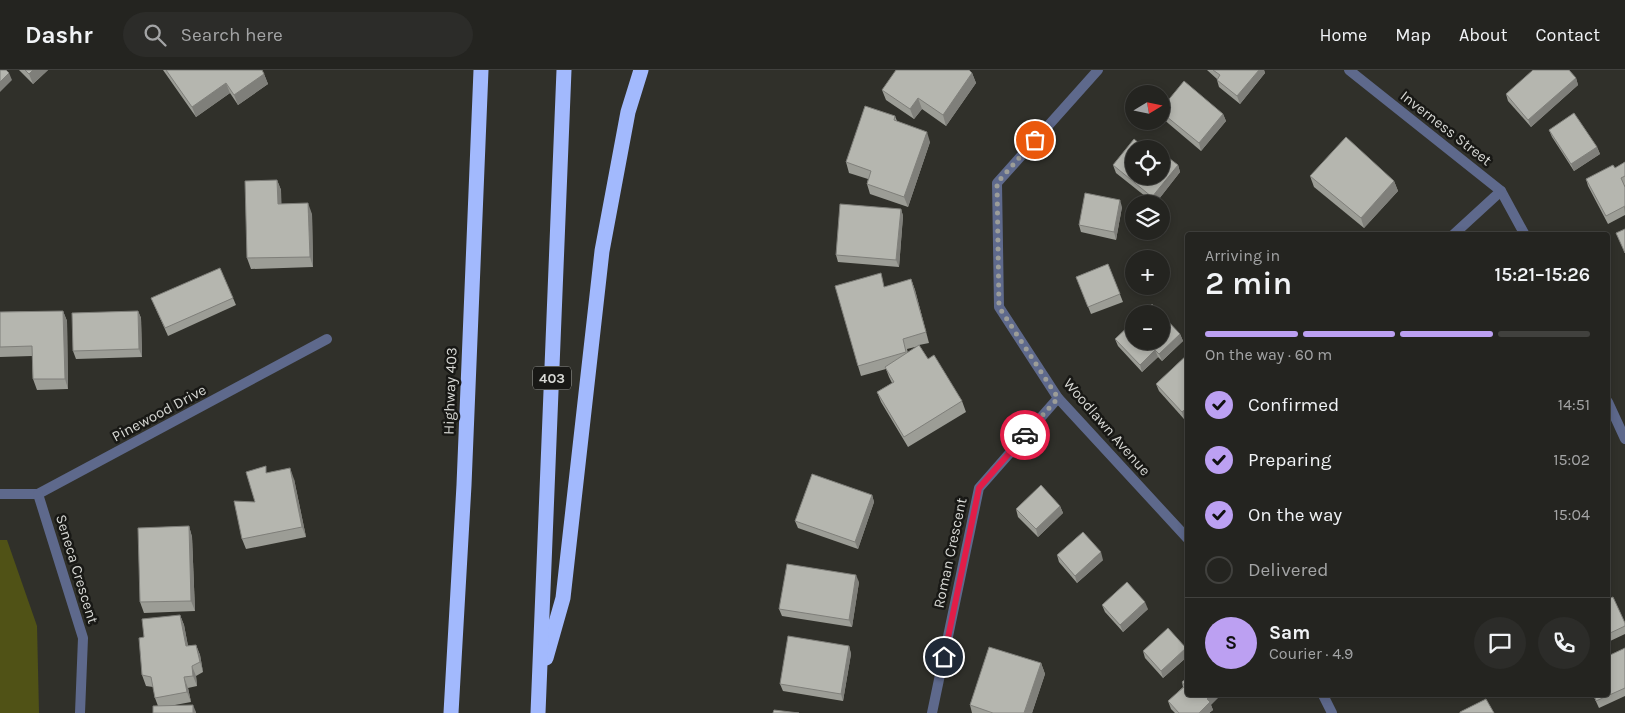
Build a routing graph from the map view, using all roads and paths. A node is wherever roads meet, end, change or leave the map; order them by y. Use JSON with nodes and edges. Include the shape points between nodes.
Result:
{"nodes":[{"id":1,"x":481,"y":70,"type":"edge"},
{"id":2,"x":564,"y":70,"type":"edge"},
{"id":3,"x":641,"y":70,"type":"edge"},
{"id":4,"x":1098,"y":70,"type":"edge"},
{"id":5,"x":1349,"y":70,"type":"edge"},
{"id":6,"x":1501,"y":191,"type":"junction"},
{"id":7,"x":1456,"y":232,"type":"edge"},
{"id":8,"x":1523,"y":232,"type":"edge"},
{"id":9,"x":327,"y":339,"type":"dead end"},
{"id":10,"x":1058,"y":398,"type":"junction"},
{"id":11,"x":1610,"y":406,"type":"edge"},
{"id":12,"x":1625,"y":439,"type":"edge"},
{"id":13,"x":0,"y":494,"type":"edge"},
{"id":14,"x":38,"y":494,"type":"junction"},
{"id":15,"x":1185,"y":537,"type":"edge"},
{"id":16,"x":539,"y":686,"type":"junction"},
{"id":17,"x":1324,"y":697,"type":"edge"},
{"id":18,"x":80,"y":713,"type":"edge"},
{"id":19,"x":451,"y":713,"type":"edge"},
{"id":20,"x":538,"y":713,"type":"edge"},
{"id":21,"x":932,"y":713,"type":"edge"},
{"id":22,"x":1332,"y":713,"type":"edge"}],
"edges":[{"from":1,"to":19,"type":"highway","name":"Highway 403"},
{"from":2,"to":16,"type":"highway","number":"403"},
{"from":3,"to":16,"type":"highway","via":[[628,112],[602,251],[563,598]]},
{"from":4,"to":10,"type":"street","name":"Woodlawn Avenue","via":[[997,183],[999,307]]},
{"from":5,"to":6,"type":"street","name":"Inverness Street"},
{"from":6,"to":7,"type":"street"},
{"from":6,"to":8,"type":"street","name":"Inverness Street"},
{"from":9,"to":14,"type":"street","name":"Pinewood Drive"},
{"from":10,"to":15,"type":"street","name":"Woodlawn Avenue"},
{"from":10,"to":21,"type":"street","name":"Roman Crescent","via":[[979,488]]},
{"from":11,"to":12,"type":"street"},
{"from":13,"to":14,"type":"street","name":"Pinewood Drive"},
{"from":14,"to":18,"type":"street","name":"Seneca Crescent","via":[[83,638]]},
{"from":16,"to":20,"type":"highway","number":"403"},
{"from":17,"to":22,"type":"street"}]}
